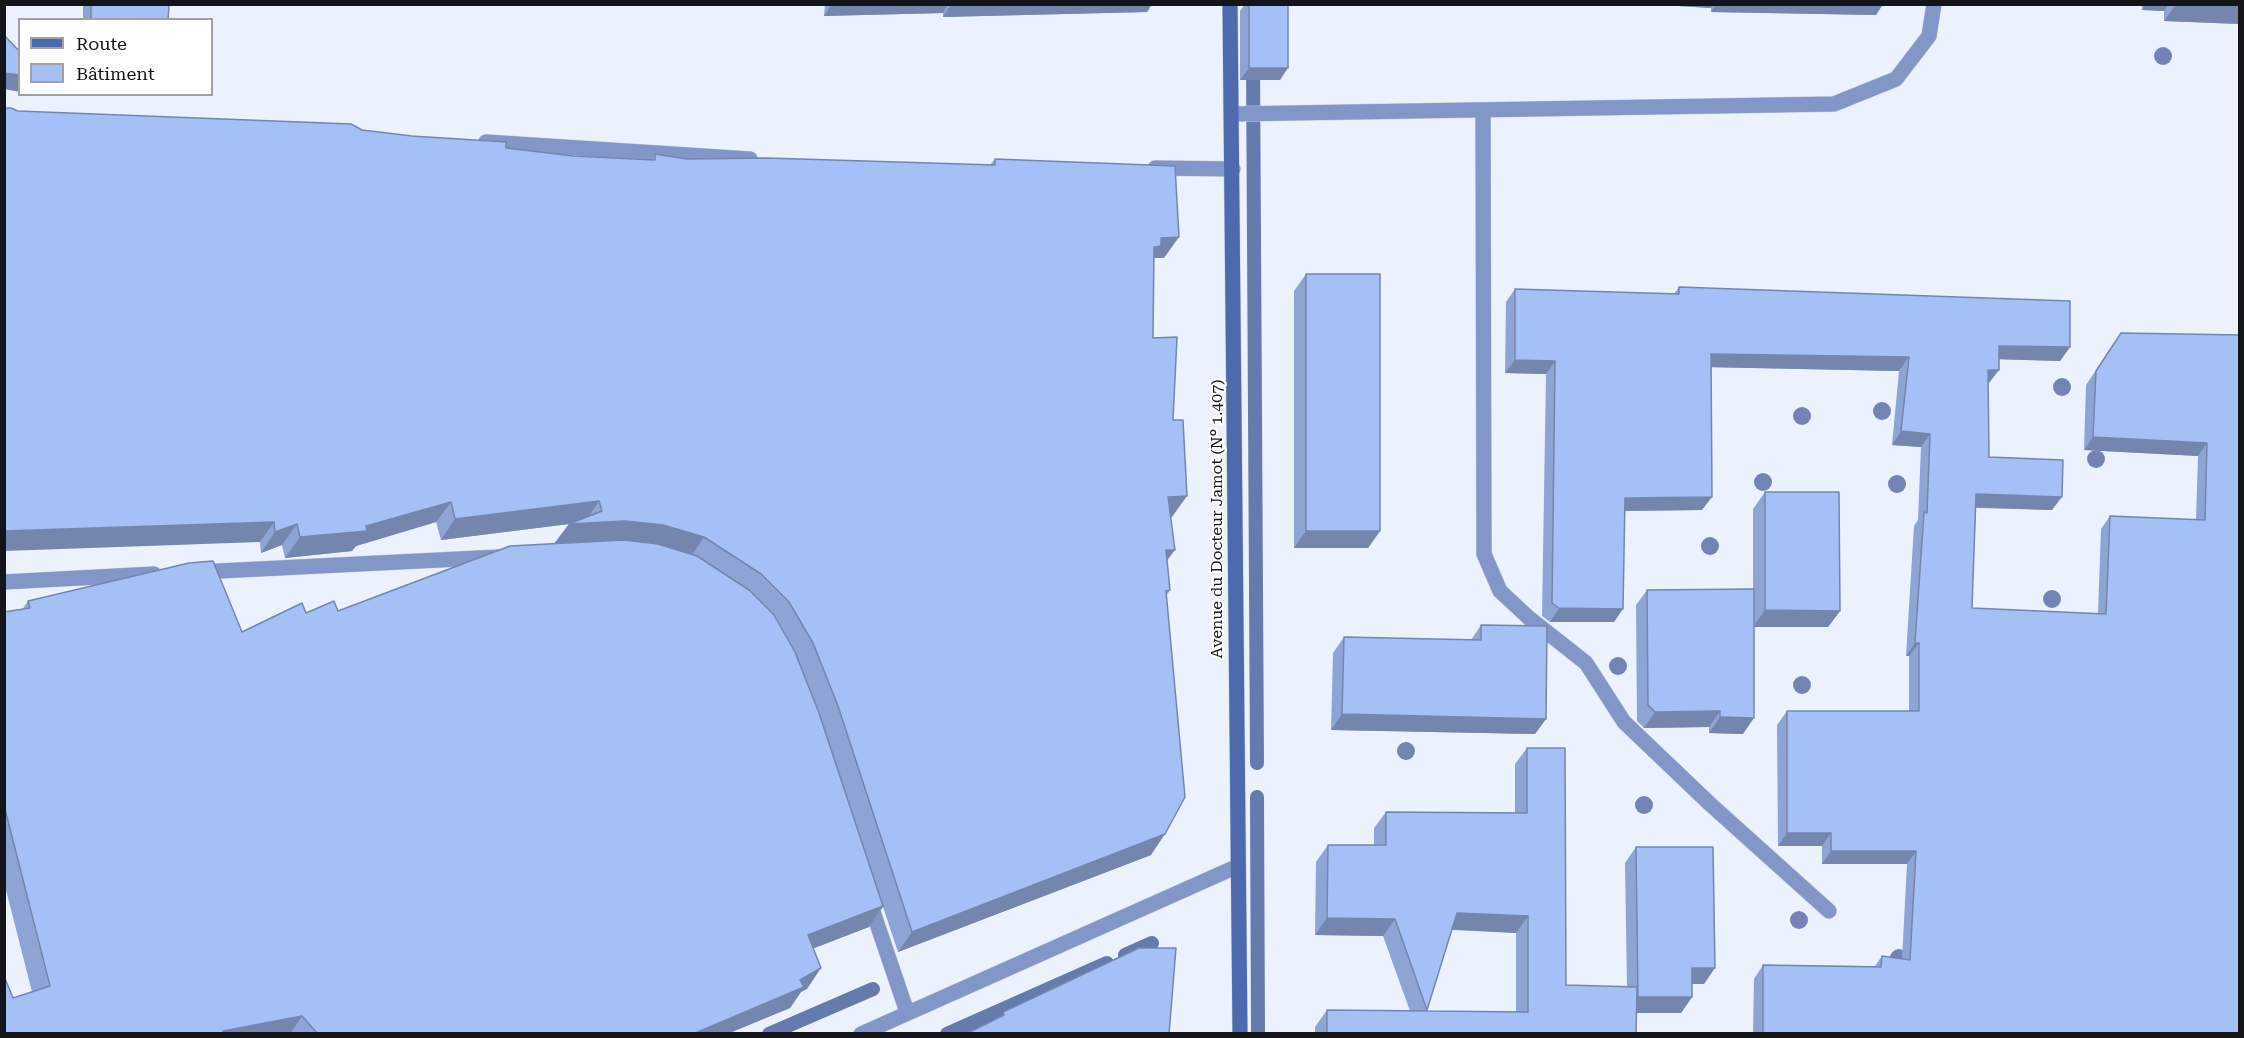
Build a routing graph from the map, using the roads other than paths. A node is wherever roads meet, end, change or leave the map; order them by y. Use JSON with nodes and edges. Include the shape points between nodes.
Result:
{"nodes":[{"id":1,"x":1230,"y":4,"type":"edge"},
{"id":2,"x":1934,"y":4,"type":"edge"},
{"id":3,"x":1483,"y":111,"type":"junction"},
{"id":4,"x":1232,"y":114,"type":"junction"},
{"id":5,"x":474,"y":141,"type":"edge"},
{"id":6,"x":768,"y":160,"type":"edge"},
{"id":7,"x":1139,"y":168,"type":"edge"},
{"id":8,"x":1233,"y":169,"type":"junction"},
{"id":9,"x":515,"y":556,"type":"edge"},
{"id":10,"x":4,"y":582,"type":"edge"},
{"id":11,"x":1238,"y":866,"type":"junction"},
{"id":12,"x":866,"y":890,"type":"edge"},
{"id":13,"x":1829,"y":911,"type":"dead end"},
{"id":14,"x":907,"y":1012,"type":"junction"},
{"id":15,"x":861,"y":1034,"type":"edge"},
{"id":16,"x":1240,"y":1034,"type":"edge"}],
"edges":[{"from":1,"to":4,"type":"main road","name":"Avenue du Docteur Jamot (N° 1.407)"},
{"from":2,"to":3,"type":"street","via":[[1929,36],[1896,79],[1834,104]]},
{"from":3,"to":4,"type":"street"},
{"from":3,"to":13,"type":"street","via":[[1484,554],[1500,591],[1586,663],[1624,722]]},
{"from":4,"to":8,"type":"main road","name":"Avenue du Docteur Jamot (N° 1.407)"},
{"from":5,"to":6,"type":"street"},
{"from":7,"to":8,"type":"street"},
{"from":8,"to":11,"type":"main road","name":"Avenue du Docteur Jamot (N° 1.407)"},
{"from":9,"to":10,"type":"street"},
{"from":11,"to":14,"type":"street"},
{"from":11,"to":16,"type":"main road","name":"Avenue du Docteur Jamot (N° 1.407)"},
{"from":12,"to":14,"type":"street"},
{"from":14,"to":15,"type":"street"}]}
